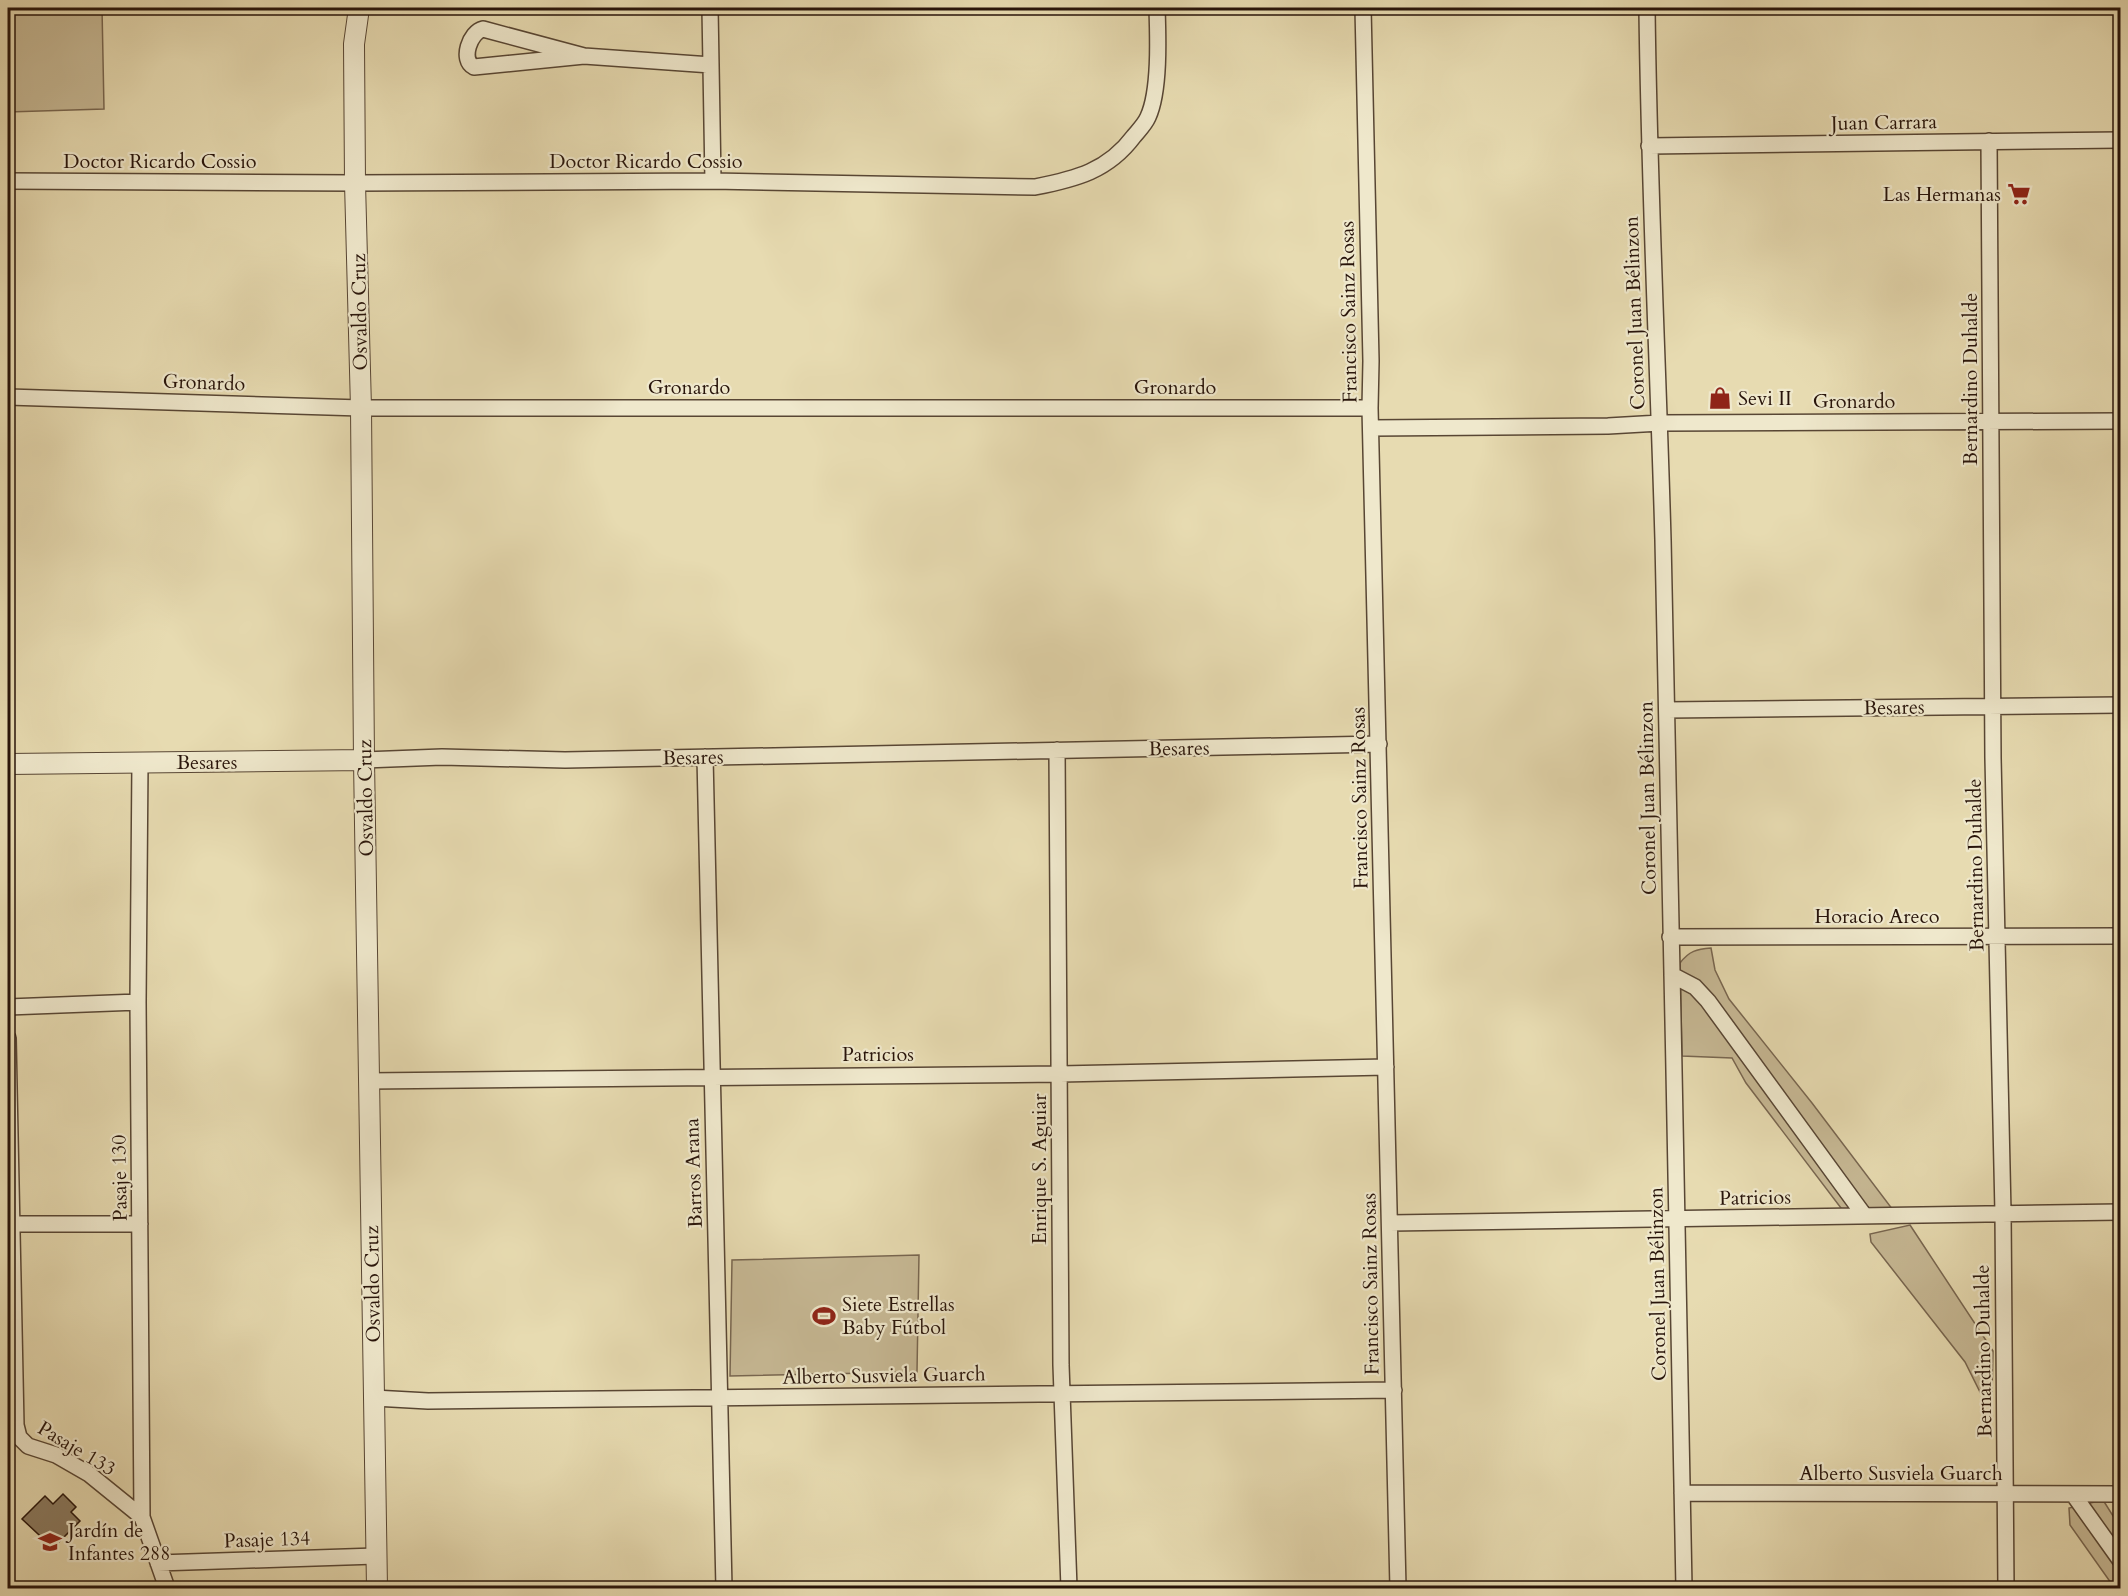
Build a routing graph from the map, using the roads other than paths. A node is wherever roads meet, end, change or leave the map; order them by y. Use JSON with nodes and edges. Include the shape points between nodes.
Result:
{"nodes":[{"id":1,"x":359,"y":8,"type":"edge"},
{"id":2,"x":710,"y":8,"type":"edge"},
{"id":3,"x":1157,"y":8,"type":"edge"},
{"id":4,"x":1363,"y":8,"type":"edge"},
{"id":5,"x":1647,"y":8,"type":"edge"},
{"id":6,"x":584,"y":56,"type":"junction"},
{"id":7,"x":711,"y":65,"type":"junction"},
{"id":8,"x":2121,"y":140,"type":"edge"},
{"id":9,"x":1989,"y":141,"type":"junction"},
{"id":10,"x":1649,"y":146,"type":"junction"},
{"id":11,"x":8,"y":181,"type":"edge"},
{"id":12,"x":713,"y":181,"type":"junction"},
{"id":13,"x":355,"y":183,"type":"junction"},
{"id":14,"x":8,"y":397,"type":"edge"},
{"id":15,"x":361,"y":408,"type":"junction"},
{"id":16,"x":1370,"y":408,"type":"junction"},
{"id":17,"x":2121,"y":421,"type":"edge"},
{"id":18,"x":1991,"y":422,"type":"junction"},
{"id":19,"x":1660,"y":423,"type":"junction"},
{"id":20,"x":1372,"y":428,"type":"junction"},
{"id":21,"x":2121,"y":705,"type":"edge"},
{"id":22,"x":1994,"y":706,"type":"junction"},
{"id":23,"x":1667,"y":710,"type":"junction"},
{"id":24,"x":1379,"y":744,"type":"junction"},
{"id":25,"x":1058,"y":750,"type":"junction"},
{"id":26,"x":705,"y":757,"type":"junction"},
{"id":27,"x":364,"y":760,"type":"junction"},
{"id":28,"x":140,"y":762,"type":"junction"},
{"id":29,"x":8,"y":764,"type":"edge"},
{"id":30,"x":2121,"y":936,"type":"edge"},
{"id":31,"x":1670,"y":937,"type":"junction"},
{"id":32,"x":1998,"y":937,"type":"junction"},
{"id":33,"x":1672,"y":975,"type":"junction"},
{"id":34,"x":138,"y":1002,"type":"junction"},
{"id":35,"x":8,"y":1007,"type":"edge"},
{"id":36,"x":8,"y":1038,"type":"edge"},
{"id":37,"x":1386,"y":1067,"type":"junction"},
{"id":38,"x":1060,"y":1074,"type":"junction"},
{"id":39,"x":711,"y":1076,"type":"junction"},
{"id":40,"x":369,"y":1081,"type":"junction"},
{"id":41,"x":2121,"y":1212,"type":"edge"},
{"id":42,"x":2003,"y":1213,"type":"junction"},
{"id":43,"x":1864,"y":1215,"type":"junction"},
{"id":44,"x":1677,"y":1219,"type":"junction"},
{"id":45,"x":1390,"y":1223,"type":"junction"},
{"id":46,"x":9,"y":1224,"type":"edge"},
{"id":47,"x":140,"y":1224,"type":"junction"},
{"id":48,"x":1394,"y":1390,"type":"junction"},
{"id":49,"x":1063,"y":1395,"type":"junction"},
{"id":50,"x":374,"y":1398,"type":"junction"},
{"id":51,"x":720,"y":1398,"type":"junction"},
{"id":52,"x":1682,"y":1493,"type":"junction"},
{"id":53,"x":2006,"y":1494,"type":"junction"},
{"id":54,"x":2073,"y":1494,"type":"junction"},
{"id":55,"x":2121,"y":1494,"type":"edge"},
{"id":56,"x":141,"y":1517,"type":"junction"},
{"id":57,"x":376,"y":1556,"type":"junction"},
{"id":58,"x":2121,"y":1560,"type":"edge"},
{"id":59,"x":158,"y":1563,"type":"junction"},
{"id":60,"x":167,"y":1588,"type":"edge"},
{"id":61,"x":377,"y":1588,"type":"edge"},
{"id":62,"x":724,"y":1588,"type":"edge"},
{"id":63,"x":1069,"y":1588,"type":"edge"},
{"id":64,"x":1398,"y":1588,"type":"edge"},
{"id":65,"x":1684,"y":1588,"type":"edge"},
{"id":66,"x":2006,"y":1588,"type":"edge"}],
"edges":[{"from":1,"to":13,"type":"street","name":"Osvaldo Cruz","via":[[354,44]]},
{"from":2,"to":7,"type":"street"},
{"from":3,"to":12,"type":"street","name":"Doctor Ricardo Cossio","via":[[1154,96],[1148,118],[1104,166],[1072,180],[1035,187]]},
{"from":4,"to":16,"type":"street","name":"Francisco Sainz Rosas"},
{"from":5,"to":10,"type":"street","name":"Coronel Juan Bélinzon"},
{"from":6,"to":6,"type":"street","via":[[483,29],[472,35],[467,60],[474,68]]},
{"from":6,"to":7,"type":"street"},
{"from":7,"to":12,"type":"street"},
{"from":8,"to":9,"type":"street","name":"Juan Carrara"},
{"from":9,"to":10,"type":"street","name":"Juan Carrara"},
{"from":9,"to":18,"type":"street","name":"Bernardino Duhalde"},
{"from":10,"to":19,"type":"street","name":"Coronel Juan Bélinzon"},
{"from":11,"to":13,"type":"street","name":"Doctor Ricardo Cossio"},
{"from":12,"to":13,"type":"street","name":"Doctor Ricardo Cossio"},
{"from":13,"to":15,"type":"street","name":"Osvaldo Cruz"},
{"from":14,"to":15,"type":"street","name":"Gronardo"},
{"from":15,"to":16,"type":"street","name":"Gronardo"},
{"from":15,"to":27,"type":"street","name":"Osvaldo Cruz"},
{"from":16,"to":20,"type":"street","name":"Francisco Sainz Rosas"},
{"from":17,"to":18,"type":"street","name":"Gronardo"},
{"from":18,"to":19,"type":"street","name":"Gronardo"},
{"from":18,"to":22,"type":"street","name":"Bernardino Duhalde"},
{"from":19,"to":20,"type":"street","name":"Gronardo"},
{"from":19,"to":23,"type":"street","name":"Coronel Juan Bélinzon"},
{"from":20,"to":24,"type":"street","name":"Francisco Sainz Rosas"},
{"from":21,"to":22,"type":"street","name":"Besares"},
{"from":22,"to":23,"type":"street","name":"Besares"},
{"from":22,"to":32,"type":"street","name":"Bernardino Duhalde"},
{"from":23,"to":31,"type":"street","name":"Coronel Juan Bélinzon"},
{"from":24,"to":25,"type":"street","name":"Besares"},
{"from":24,"to":37,"type":"street","name":"Francisco Sainz Rosas"},
{"from":25,"to":26,"type":"street","name":"Besares"},
{"from":25,"to":38,"type":"street","name":"Enrique S. Aguiar"},
{"from":26,"to":27,"type":"street","name":"Besares"},
{"from":26,"to":39,"type":"street","name":"Barros Arana"},
{"from":27,"to":28,"type":"street","name":"Besares"},
{"from":27,"to":40,"type":"street","name":"Osvaldo Cruz"},
{"from":28,"to":29,"type":"street","name":"Besares"},
{"from":28,"to":34,"type":"street","name":"Pasaje 130"},
{"from":30,"to":32,"type":"street","name":"Horacio Areco"},
{"from":31,"to":32,"type":"street","name":"Horacio Areco"},
{"from":31,"to":33,"type":"street","name":"Coronel Juan Bélinzon"},
{"from":32,"to":42,"type":"street","name":"Bernardino Duhalde"},
{"from":33,"to":43,"type":"street","via":[[1695,987],[1708,1001]]},
{"from":33,"to":44,"type":"street","name":"Coronel Juan Bélinzon"},
{"from":34,"to":35,"type":"street"},
{"from":34,"to":47,"type":"street","name":"Pasaje 130"},
{"from":36,"to":46,"type":"street"},
{"from":37,"to":38,"type":"street","name":"Patricios"},
{"from":37,"to":45,"type":"street","name":"Francisco Sainz Rosas"},
{"from":38,"to":39,"type":"street","name":"Patricios"},
{"from":38,"to":49,"type":"street","name":"Enrique S. Aguiar"},
{"from":39,"to":40,"type":"street","name":"Patricios"},
{"from":39,"to":51,"type":"street","name":"Barros Arana"},
{"from":40,"to":50,"type":"street","name":"Osvaldo Cruz"},
{"from":41,"to":42,"type":"street","name":"Patricios"},
{"from":42,"to":43,"type":"street","name":"Patricios"},
{"from":42,"to":53,"type":"street","name":"Bernardino Duhalde"},
{"from":43,"to":44,"type":"street","name":"Patricios"},
{"from":44,"to":45,"type":"street","name":"Patricios"},
{"from":44,"to":52,"type":"street","name":"Coronel Juan Bélinzon"},
{"from":45,"to":48,"type":"street","name":"Francisco Sainz Rosas"},
{"from":46,"to":47,"type":"street"},
{"from":46,"to":56,"type":"street","name":"Pasaje 133","via":[[15,1425],[19,1437],[28,1446],[56,1455],[89,1474]]},
{"from":47,"to":56,"type":"street","name":"Pasaje 130"},
{"from":48,"to":49,"type":"street","name":"Alberto Susviela Guarch"},
{"from":48,"to":64,"type":"street","name":"Francisco Sainz Rosas"},
{"from":49,"to":51,"type":"street","name":"Alberto Susviela Guarch"},
{"from":49,"to":63,"type":"street","name":"Enrique S. Aguiar"},
{"from":50,"to":51,"type":"street","name":"Alberto Susviela Guarch"},
{"from":50,"to":57,"type":"street","name":"Osvaldo Cruz"},
{"from":51,"to":62,"type":"street","name":"Barros Arana"},
{"from":52,"to":53,"type":"street","name":"Alberto Susviela Guarch"},
{"from":52,"to":65,"type":"street","name":"Coronel Juan Bélinzon"},
{"from":53,"to":54,"type":"street","name":"Alberto Susviela Guarch"},
{"from":53,"to":66,"type":"street","name":"Bernardino Duhalde"},
{"from":54,"to":55,"type":"street","name":"Alberto Susviela Guarch"},
{"from":54,"to":58,"type":"street"},
{"from":56,"to":59,"type":"street","name":"Pasaje 130"},
{"from":57,"to":59,"type":"street","name":"Pasaje 134"},
{"from":57,"to":61,"type":"street","name":"Osvaldo Cruz"},
{"from":59,"to":60,"type":"street","name":"Pasaje 130"}]}
